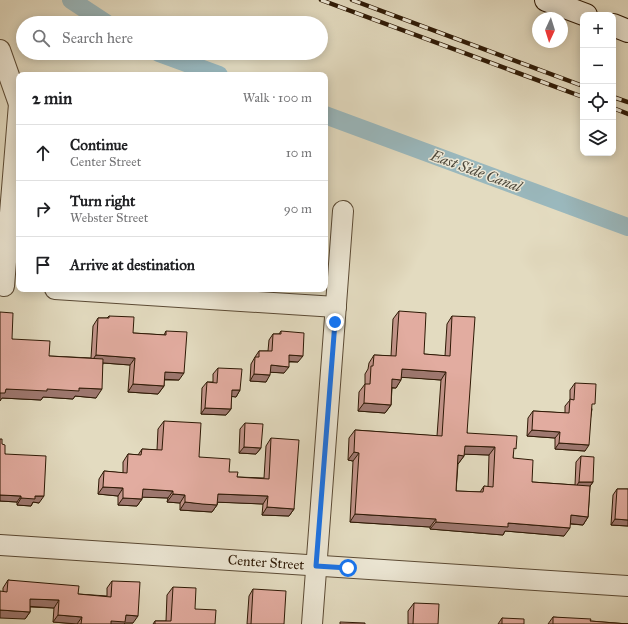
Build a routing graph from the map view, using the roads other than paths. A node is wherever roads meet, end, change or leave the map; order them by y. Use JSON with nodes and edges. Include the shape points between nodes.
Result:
{"nodes":[{"id":1,"x":546,"y":0,"type":"edge"},
{"id":2,"x":580,"y":13,"type":"edge"},
{"id":3,"x":616,"y":26,"type":"edge"},
{"id":4,"x":628,"y":31,"type":"edge"},
{"id":5,"x":0,"y":50,"type":"edge"},
{"id":6,"x":16,"y":95,"type":"edge"},
{"id":7,"x":16,"y":154,"type":"edge"},
{"id":8,"x":343,"y":211,"type":"dead end"},
{"id":9,"x":8,"y":286,"type":"edge"},
{"id":10,"x":102,"y":292,"type":"edge"},
{"id":11,"x":336,"y":307,"type":"junction"},
{"id":12,"x":0,"y":545,"type":"edge"},
{"id":13,"x":316,"y":566,"type":"junction"},
{"id":14,"x":628,"y":586,"type":"edge"},
{"id":15,"x":312,"y":624,"type":"edge"}],
"edges":[{"from":1,"to":2,"type":"main road"},
{"from":3,"to":4,"type":"main road"},
{"from":5,"to":6,"type":"street"},
{"from":7,"to":9,"type":"street"},
{"from":8,"to":11,"type":"street"},
{"from":10,"to":11,"type":"street"},
{"from":11,"to":13,"type":"street"},
{"from":12,"to":13,"type":"street","name":"Center Street"},
{"from":13,"to":14,"type":"street","name":"Center Street"},
{"from":13,"to":15,"type":"street"}]}
